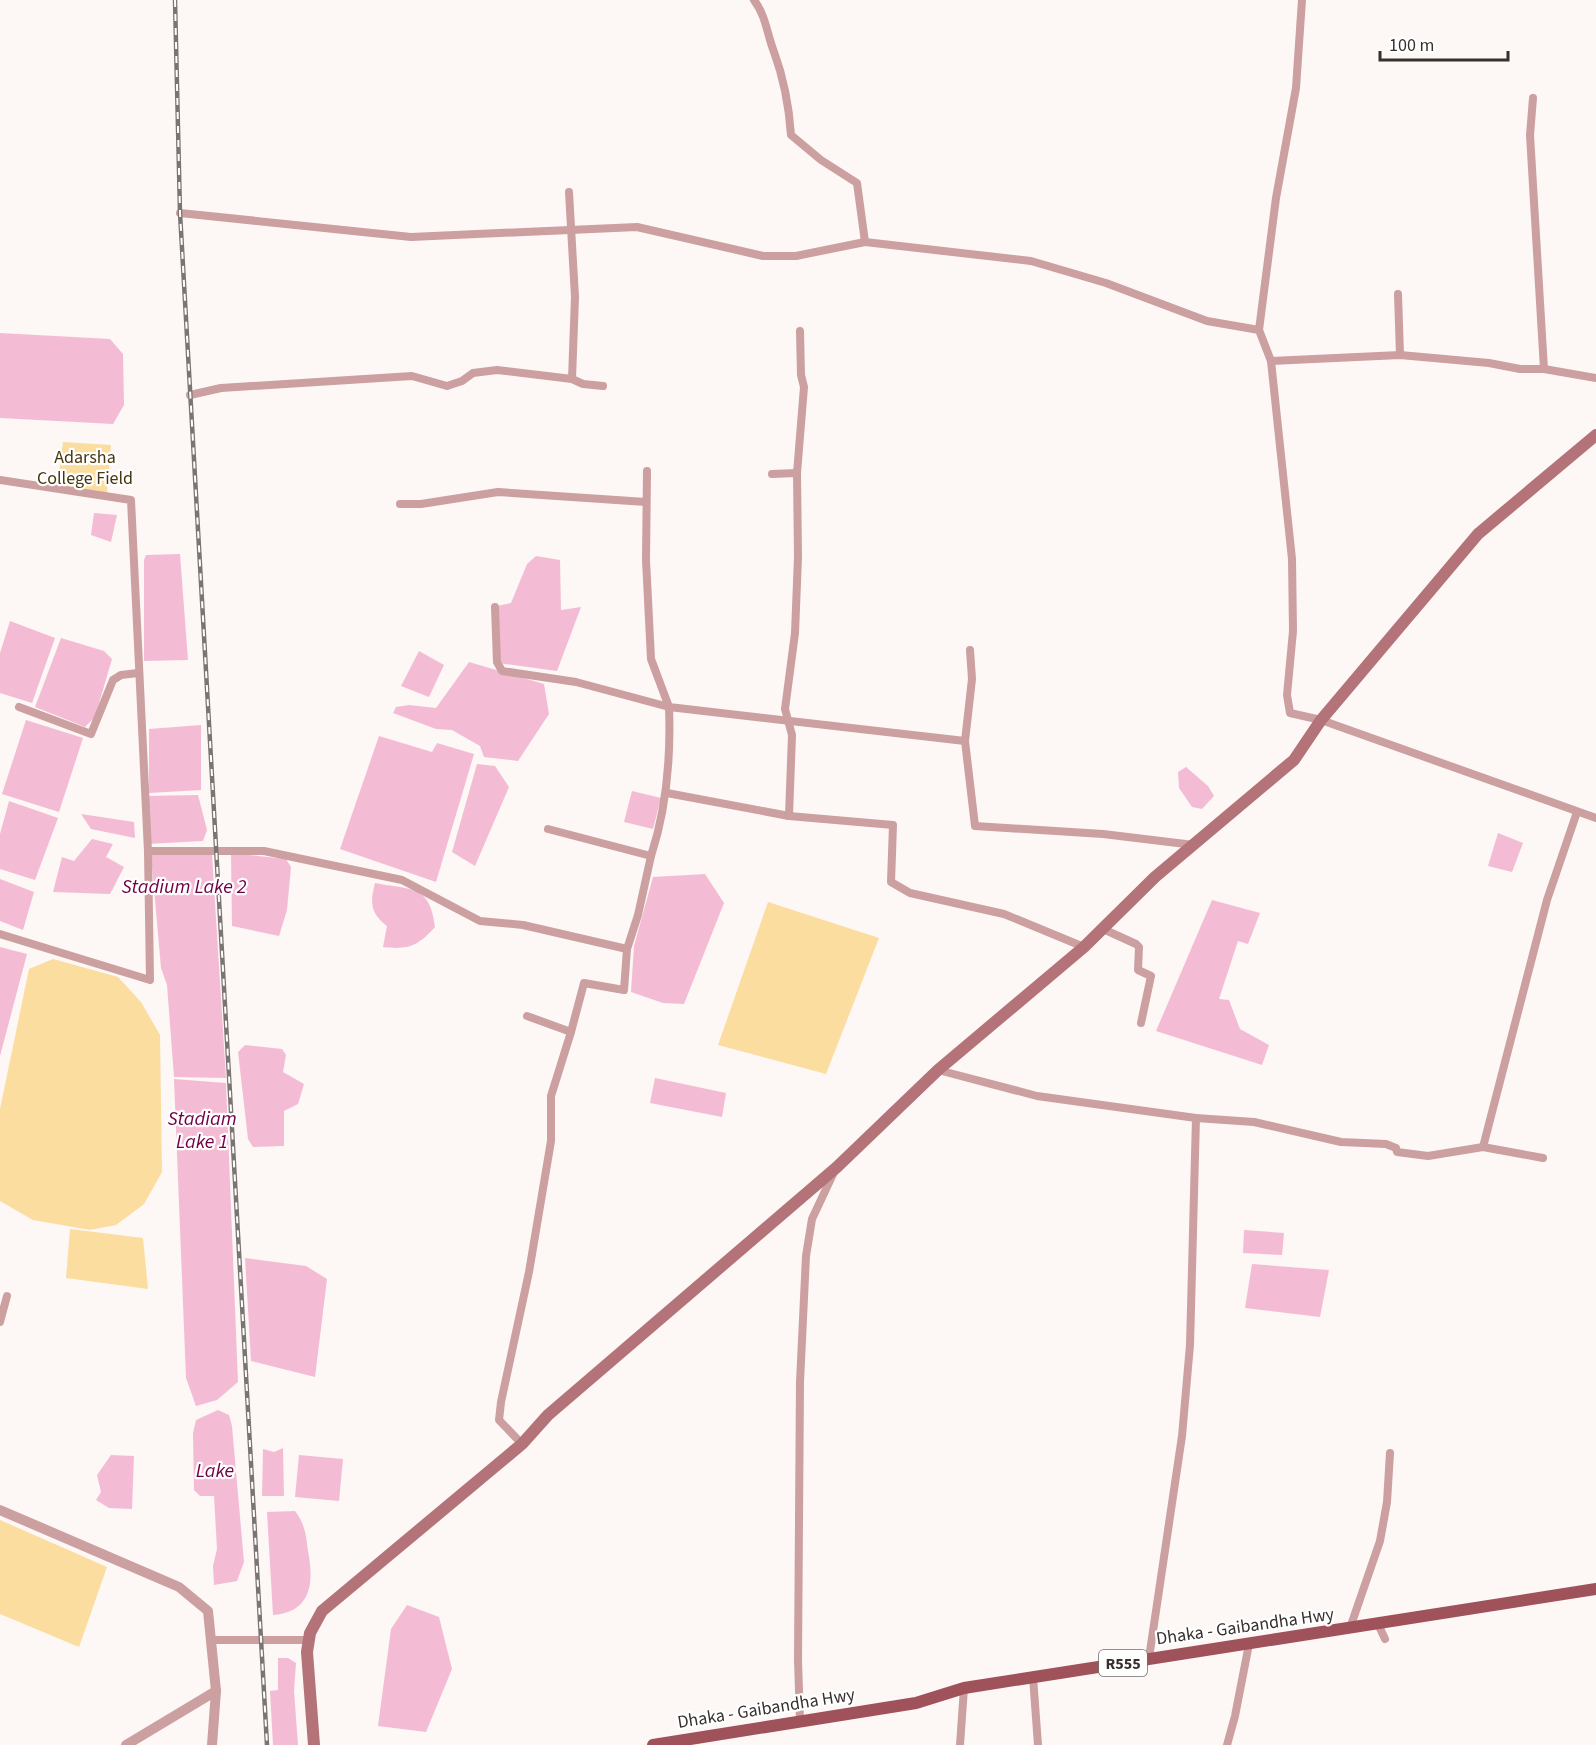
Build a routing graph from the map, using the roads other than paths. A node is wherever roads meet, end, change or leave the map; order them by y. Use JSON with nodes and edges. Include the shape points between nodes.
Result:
{"nodes":[{"id":1,"x":754,"y":0,"type":"edge"},
{"id":2,"x":1302,"y":0,"type":"edge"},
{"id":3,"x":1533,"y":98,"type":"dead end"},
{"id":4,"x":569,"y":192,"type":"dead end"},
{"id":5,"x":180,"y":213,"type":"dead end"},
{"id":6,"x":573,"y":231,"type":"junction"},
{"id":7,"x":865,"y":242,"type":"junction"},
{"id":8,"x":1398,"y":294,"type":"dead end"},
{"id":9,"x":1259,"y":330,"type":"junction"},
{"id":10,"x":800,"y":331,"type":"dead end"},
{"id":11,"x":1400,"y":355,"type":"junction"},
{"id":12,"x":1270,"y":361,"type":"junction"},
{"id":13,"x":1544,"y":369,"type":"junction"},
{"id":14,"x":1596,"y":378,"type":"edge"},
{"id":15,"x":572,"y":379,"type":"junction"},
{"id":16,"x":603,"y":386,"type":"dead end"},
{"id":17,"x":190,"y":395,"type":"dead end"},
{"id":18,"x":1596,"y":435,"type":"edge"},
{"id":19,"x":647,"y":471,"type":"dead end"},
{"id":20,"x":797,"y":472,"type":"junction"},
{"id":21,"x":772,"y":474,"type":"dead end"},
{"id":22,"x":0,"y":480,"type":"edge"},
{"id":23,"x":646,"y":502,"type":"junction"},
{"id":24,"x":400,"y":504,"type":"dead end"},
{"id":25,"x":495,"y":607,"type":"dead end"},
{"id":26,"x":969,"y":650,"type":"dead end"},
{"id":27,"x":138,"y":673,"type":"junction"},
{"id":28,"x":20,"y":706,"type":"dead end"},
{"id":29,"x":669,"y":707,"type":"junction"},
{"id":30,"x":1321,"y":720,"type":"junction"},
{"id":31,"x":788,"y":723,"type":"junction"},
{"id":32,"x":965,"y":741,"type":"junction"},
{"id":33,"x":667,"y":793,"type":"junction"},
{"id":34,"x":1577,"y":812,"type":"junction"},
{"id":35,"x":789,"y":816,"type":"junction"},
{"id":36,"x":1596,"y":818,"type":"edge"},
{"id":37,"x":548,"y":829,"type":"dead end"},
{"id":38,"x":1194,"y":845,"type":"junction"},
{"id":39,"x":148,"y":850,"type":"junction"},
{"id":40,"x":651,"y":856,"type":"junction"},
{"id":41,"x":1103,"y":928,"type":"junction"},
{"id":42,"x":0,"y":934,"type":"edge"},
{"id":43,"x":1084,"y":947,"type":"junction"},
{"id":44,"x":627,"y":949,"type":"junction"},
{"id":45,"x":527,"y":1016,"type":"dead end"},
{"id":46,"x":1141,"y":1023,"type":"dead end"},
{"id":47,"x":571,"y":1032,"type":"junction"},
{"id":48,"x":938,"y":1070,"type":"junction"},
{"id":49,"x":1196,"y":1118,"type":"junction"},
{"id":50,"x":1483,"y":1147,"type":"junction"},
{"id":51,"x":1543,"y":1158,"type":"dead end"},
{"id":52,"x":837,"y":1167,"type":"junction"},
{"id":53,"x":7,"y":1296,"type":"dead end"},
{"id":54,"x":0,"y":1322,"type":"edge"},
{"id":55,"x":522,"y":1444,"type":"junction"},
{"id":56,"x":1390,"y":1453,"type":"dead end"},
{"id":57,"x":0,"y":1510,"type":"edge"},
{"id":58,"x":1596,"y":1589,"type":"edge"},
{"id":59,"x":1378,"y":1624,"type":"junction"},
{"id":60,"x":1350,"y":1628,"type":"junction"},
{"id":61,"x":1385,"y":1639,"type":"dead end"},
{"id":62,"x":212,"y":1640,"type":"junction"},
{"id":63,"x":309,"y":1640,"type":"junction"},
{"id":64,"x":1249,"y":1644,"type":"junction"},
{"id":65,"x":1149,"y":1659,"type":"junction"},
{"id":66,"x":1034,"y":1677,"type":"junction"},
{"id":67,"x":964,"y":1688,"type":"junction"},
{"id":68,"x":216,"y":1691,"type":"junction"},
{"id":69,"x":800,"y":1720,"type":"junction"},
{"id":70,"x":126,"y":1745,"type":"edge"},
{"id":71,"x":212,"y":1745,"type":"edge"},
{"id":72,"x":314,"y":1745,"type":"edge"},
{"id":73,"x":653,"y":1745,"type":"edge"},
{"id":74,"x":960,"y":1745,"type":"edge"},
{"id":75,"x":1038,"y":1745,"type":"edge"},
{"id":76,"x":1227,"y":1745,"type":"edge"}],
"edges":[{"from":1,"to":7,"type":"street","via":[[761,9],[780,64],[791,135],[857,183]]},
{"from":2,"to":9,"type":"street","via":[[1296,88],[1276,198]]},
{"from":3,"to":13,"type":"street","via":[[1530,135]]},
{"from":4,"to":6,"type":"street"},
{"from":5,"to":6,"type":"street","via":[[411,237]]},
{"from":6,"to":7,"type":"street","via":[[637,228],[763,256],[796,256]]},
{"from":6,"to":15,"type":"street"},
{"from":7,"to":9,"type":"street","via":[[1031,261],[1106,283],[1208,321]]},
{"from":8,"to":11,"type":"street"},
{"from":9,"to":12,"type":"street"},
{"from":10,"to":20,"type":"street","via":[[804,387]]},
{"from":11,"to":12,"type":"street"},
{"from":11,"to":13,"type":"street"},
{"from":12,"to":30,"type":"street","via":[[1292,559],[1293,631],[1287,695],[1290,713]]},
{"from":13,"to":14,"type":"street"},
{"from":15,"to":16,"type":"street"},
{"from":15,"to":17,"type":"street","via":[[497,370],[473,373],[447,386],[412,376],[221,388]]},
{"from":18,"to":30,"type":"main road","via":[[1478,534]]},
{"from":19,"to":23,"type":"street"},
{"from":20,"to":21,"type":"street"},
{"from":20,"to":31,"type":"street","via":[[798,556]]},
{"from":22,"to":27,"type":"street","via":[[130,500]]},
{"from":23,"to":24,"type":"street","via":[[498,492]]},
{"from":23,"to":29,"type":"street","via":[[651,659]]},
{"from":25,"to":29,"type":"street","via":[[497,662],[502,671],[576,682]]},
{"from":26,"to":32,"type":"street","via":[[972,679]]},
{"from":27,"to":28,"type":"street","via":[[113,680],[91,734]]},
{"from":27,"to":39,"type":"street"},
{"from":29,"to":31,"type":"street"},
{"from":29,"to":33,"type":"street"},
{"from":30,"to":34,"type":"street"},
{"from":30,"to":38,"type":"main road","via":[[1294,760]]},
{"from":31,"to":32,"type":"street"},
{"from":31,"to":35,"type":"street","via":[[792,735]]},
{"from":32,"to":38,"type":"street","via":[[975,826],[1103,834]]},
{"from":33,"to":35,"type":"street"},
{"from":33,"to":40,"type":"street"},
{"from":34,"to":36,"type":"street"},
{"from":34,"to":50,"type":"street","via":[[1544,910]]},
{"from":35,"to":43,"type":"street","via":[[893,825],[891,882],[910,893],[1004,914]]},
{"from":37,"to":40,"type":"street"},
{"from":38,"to":41,"type":"main road"},
{"from":39,"to":42,"type":"street","via":[[150,980]]},
{"from":39,"to":44,"type":"street","via":[[264,851],[402,880],[480,921],[523,925]]},
{"from":40,"to":44,"type":"street"},
{"from":41,"to":43,"type":"main road"},
{"from":41,"to":46,"type":"street","via":[[1136,944],[1138,970],[1151,976]]},
{"from":43,"to":48,"type":"main road"},
{"from":44,"to":47,"type":"street","via":[[624,990],[584,983]]},
{"from":45,"to":47,"type":"street"},
{"from":47,"to":55,"type":"street","via":[[551,1096],[551,1141],[529,1272],[501,1402],[500,1420]]},
{"from":48,"to":49,"type":"street","via":[[1037,1095]]},
{"from":48,"to":52,"type":"main road"},
{"from":49,"to":50,"type":"street","via":[[1254,1122],[1341,1142],[1386,1144],[1397,1152],[1412,1155]]},
{"from":49,"to":65,"type":"street","via":[[1190,1345],[1182,1436]]},
{"from":50,"to":51,"type":"street"},
{"from":52,"to":55,"type":"main road","via":[[548,1415]]},
{"from":52,"to":69,"type":"street","via":[[812,1219],[806,1256],[800,1382]]},
{"from":53,"to":54,"type":"street"},
{"from":55,"to":63,"type":"main road","via":[[322,1611]]},
{"from":56,"to":60,"type":"street","via":[[1380,1541]]},
{"from":57,"to":62,"type":"street","via":[[180,1587],[208,1611]]},
{"from":58,"to":59,"type":"main road","name":"Dhaka - Gaibandha Hwy","number":"R555"},
{"from":59,"to":60,"type":"main road","name":"Dhaka - Gaibandha Hwy","number":"R555"},
{"from":59,"to":61,"type":"street"},
{"from":60,"to":64,"type":"main road","name":"Dhaka - Gaibandha Hwy","number":"R555"},
{"from":62,"to":63,"type":"street"},
{"from":62,"to":68,"type":"street"},
{"from":63,"to":72,"type":"main road"},
{"from":64,"to":65,"type":"main road","name":"Dhaka - Gaibandha Hwy","number":"R555"},
{"from":64,"to":76,"type":"street"},
{"from":65,"to":66,"type":"main road","name":"Dhaka - Gaibandha Hwy","number":"R555"},
{"from":66,"to":67,"type":"main road","name":"Dhaka - Gaibandha Hwy","number":"R555"},
{"from":66,"to":75,"type":"street"},
{"from":67,"to":69,"type":"main road","name":"Dhaka - Gaibandha Hwy","number":"R555","via":[[916,1703]]},
{"from":67,"to":74,"type":"street"},
{"from":68,"to":70,"type":"street"},
{"from":68,"to":71,"type":"street"},
{"from":69,"to":73,"type":"main road","name":"Dhaka - Gaibandha Hwy","number":"R555"}]}
